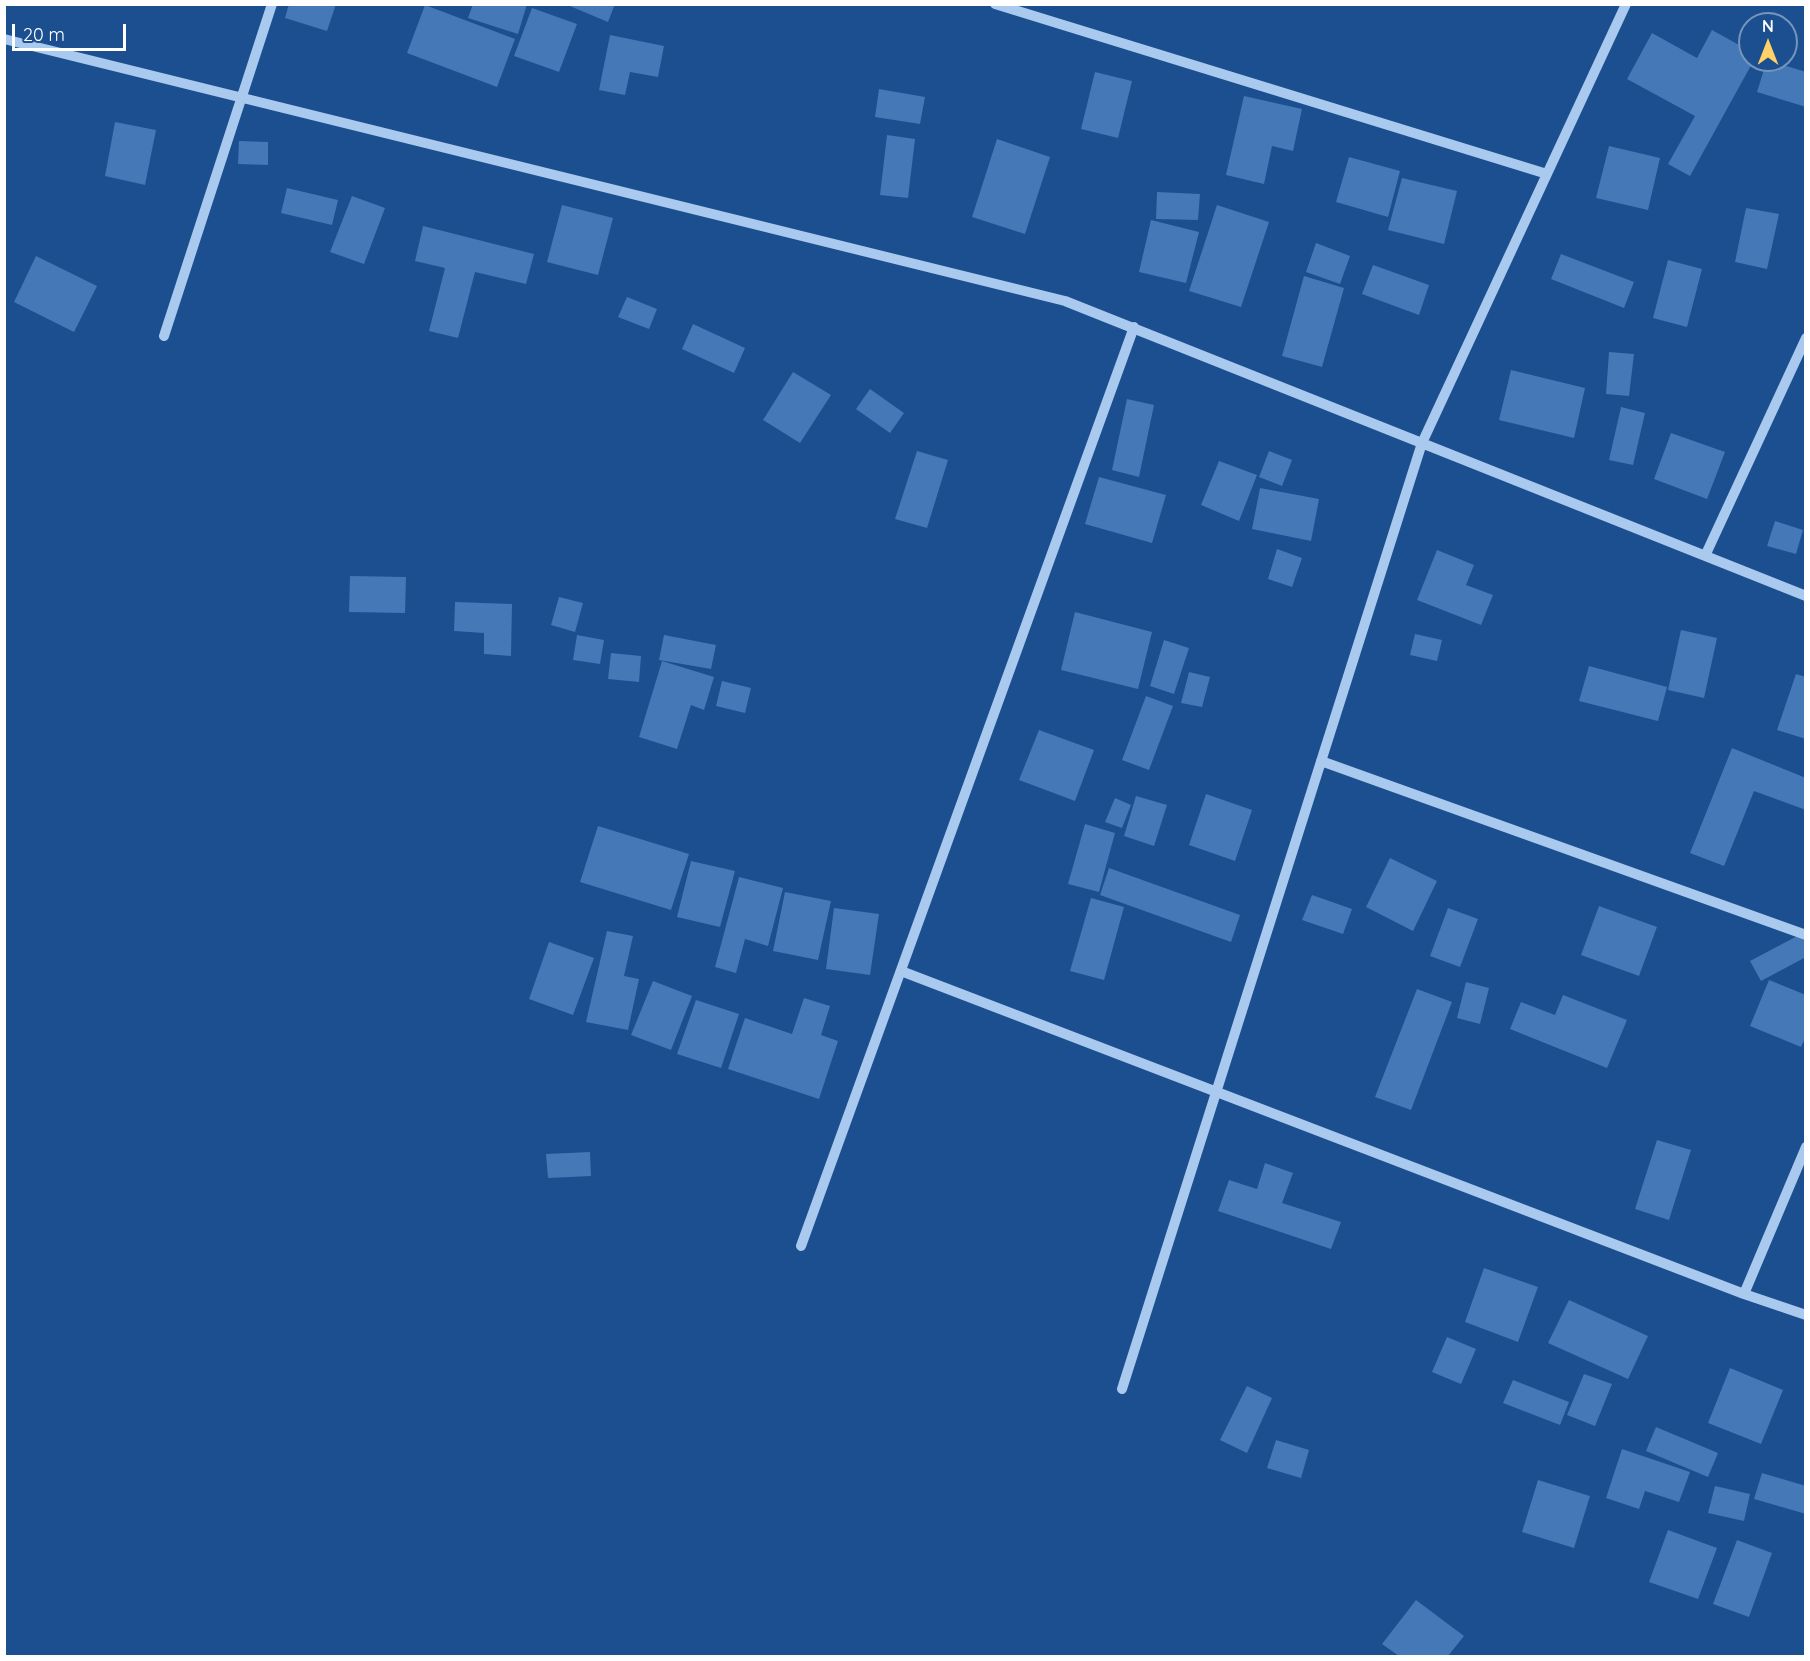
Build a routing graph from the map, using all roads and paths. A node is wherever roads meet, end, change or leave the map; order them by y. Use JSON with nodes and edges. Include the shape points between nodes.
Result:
{"nodes":[{"id":1,"x":272,"y":4,"type":"edge"},
{"id":2,"x":995,"y":4,"type":"edge"},
{"id":3,"x":1626,"y":4,"type":"edge"},
{"id":4,"x":1021,"y":8,"type":"edge"},
{"id":5,"x":4,"y":39,"type":"edge"},
{"id":6,"x":242,"y":98,"type":"junction"},
{"id":7,"x":1547,"y":174,"type":"junction"},
{"id":8,"x":1134,"y":327,"type":"junction"},
{"id":9,"x":164,"y":336,"type":"dead end"},
{"id":10,"x":1806,"y":338,"type":"edge"},
{"id":11,"x":1422,"y":443,"type":"junction"},
{"id":12,"x":1705,"y":556,"type":"junction"},
{"id":13,"x":1806,"y":596,"type":"edge"},
{"id":14,"x":1321,"y":761,"type":"junction"},
{"id":15,"x":1806,"y":935,"type":"edge"},
{"id":16,"x":901,"y":971,"type":"junction"},
{"id":17,"x":1216,"y":1092,"type":"junction"},
{"id":18,"x":1806,"y":1147,"type":"edge"},
{"id":19,"x":801,"y":1246,"type":"dead end"},
{"id":20,"x":1744,"y":1294,"type":"junction"},
{"id":21,"x":1806,"y":1315,"type":"edge"},
{"id":22,"x":1122,"y":1389,"type":"dead end"}],
"edges":[{"from":1,"to":6,"type":"street"},
{"from":2,"to":4,"type":"street"},
{"from":3,"to":7,"type":"street"},
{"from":4,"to":7,"type":"street"},
{"from":5,"to":6,"type":"street"},
{"from":6,"to":8,"type":"street","via":[[1065,301]]},
{"from":6,"to":9,"type":"street"},
{"from":7,"to":11,"type":"street"},
{"from":8,"to":11,"type":"street"},
{"from":8,"to":16,"type":"street"},
{"from":10,"to":12,"type":"street"},
{"from":11,"to":12,"type":"street"},
{"from":11,"to":14,"type":"street"},
{"from":12,"to":13,"type":"street"},
{"from":14,"to":15,"type":"street"},
{"from":14,"to":17,"type":"street"},
{"from":16,"to":17,"type":"street"},
{"from":16,"to":19,"type":"street"},
{"from":17,"to":20,"type":"street"},
{"from":17,"to":22,"type":"street"},
{"from":18,"to":20,"type":"street"},
{"from":20,"to":21,"type":"street"}]}
